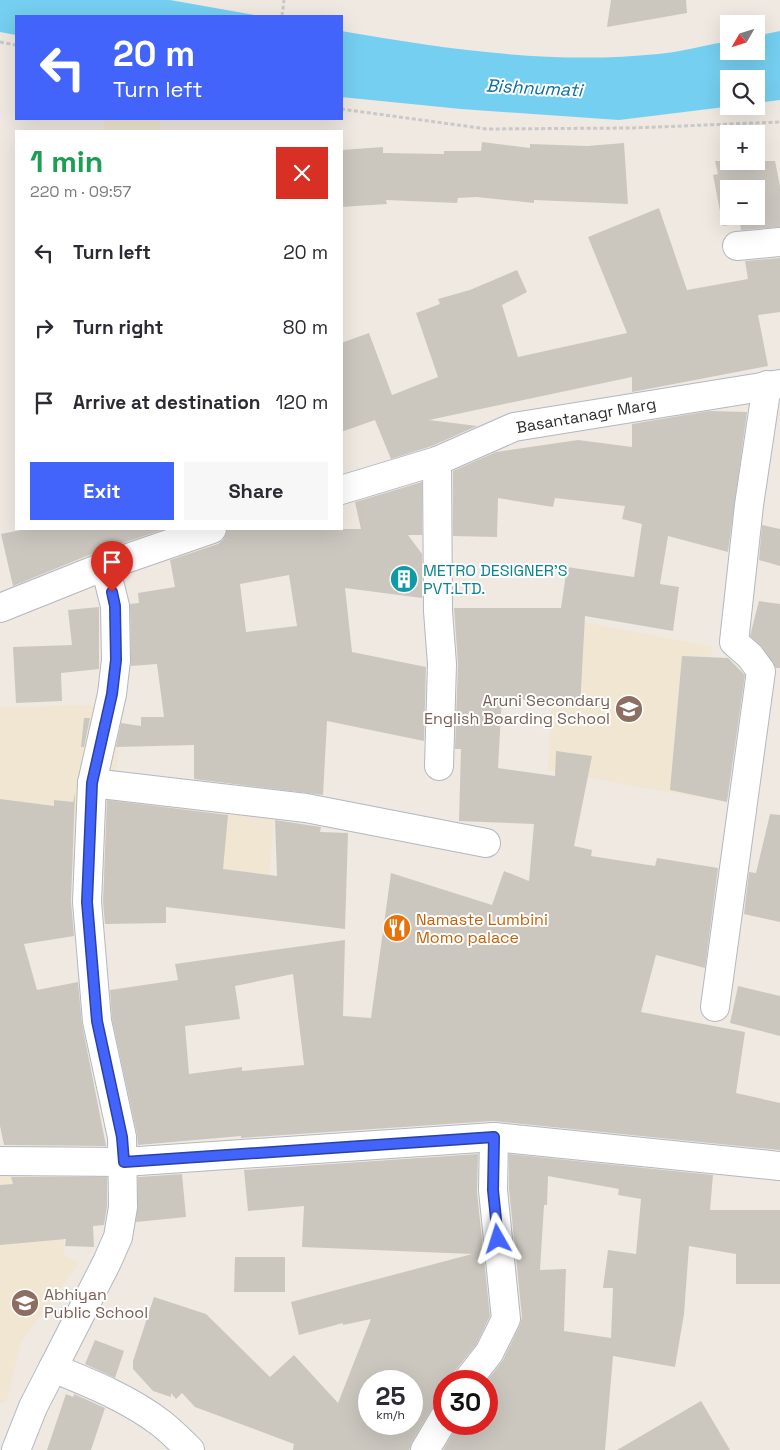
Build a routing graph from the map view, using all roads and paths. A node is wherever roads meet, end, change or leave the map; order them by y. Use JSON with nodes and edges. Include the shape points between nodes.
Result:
{"nodes":[{"id":1,"x":284,"y":0,"type":"edge"},
{"id":2,"x":282,"y":15,"type":"edge"},
{"id":3,"x":0,"y":42,"type":"edge"},
{"id":4,"x":15,"y":45,"type":"edge"},
{"id":5,"x":343,"y":109,"type":"edge"},
{"id":6,"x":780,"y":122,"type":"edge"},
{"id":7,"x":780,"y":242,"type":"edge"},
{"id":8,"x":737,"y":246,"type":"dead end"},
{"id":9,"x":773,"y":384,"type":"edge"},
{"id":10,"x":437,"y":461,"type":"junction"},
{"id":11,"x":343,"y":489,"type":"edge"},
{"id":12,"x":209,"y":530,"type":"edge"},
{"id":13,"x":105,"y":566,"type":"junction"},
{"id":14,"x":0,"y":608,"type":"edge"},
{"id":15,"x":439,"y":766,"type":"dead end"},
{"id":16,"x":92,"y":783,"type":"junction"},
{"id":17,"x":486,"y":843,"type":"dead end"},
{"id":18,"x":715,"y":1007,"type":"dead end"},
{"id":19,"x":494,"y":1137,"type":"junction"},
{"id":20,"x":0,"y":1161,"type":"edge"},
{"id":21,"x":124,"y":1162,"type":"junction"},
{"id":22,"x":780,"y":1166,"type":"edge"},
{"id":23,"x":53,"y":1368,"type":"junction"},
{"id":24,"x":476,"y":1370,"type":"edge"},
{"id":25,"x":434,"y":1435,"type":"edge"},
{"id":26,"x":16,"y":1450,"type":"edge"},
{"id":27,"x":190,"y":1450,"type":"edge"},
{"id":28,"x":425,"y":1450,"type":"edge"}],
"edges":[{"from":1,"to":2,"type":"path"},
{"from":3,"to":4,"type":"path"},
{"from":5,"to":6,"type":"path","via":[[487,129]]},
{"from":7,"to":8,"type":"street"},
{"from":9,"to":10,"type":"street","name":"Basantanagr Marg","via":[[514,427]]},
{"from":9,"to":18,"type":"street","via":[[749,505],[734,642],[761,671]]},
{"from":10,"to":11,"type":"street","name":"Basantanagr Marg"},
{"from":10,"to":15,"type":"street","via":[[438,611],[442,664]]},
{"from":12,"to":13,"type":"street"},
{"from":13,"to":14,"type":"street"},
{"from":13,"to":16,"type":"street","via":[[115,606],[116,660],[112,694]]},
{"from":16,"to":17,"type":"street","via":[[291,806]]},
{"from":16,"to":21,"type":"street","via":[[87,902],[96,1011],[122,1137]]},
{"from":19,"to":21,"type":"street"},
{"from":19,"to":22,"type":"street"},
{"from":19,"to":24,"type":"street","via":[[493,1190],[506,1319],[489,1353]]},
{"from":20,"to":21,"type":"street"},
{"from":21,"to":23,"type":"street","via":[[123,1207],[118,1237]]},
{"from":23,"to":26,"type":"street"},
{"from":23,"to":27,"type":"street","via":[[101,1388],[135,1407],[162,1424]]},
{"from":25,"to":28,"type":"street"}]}
